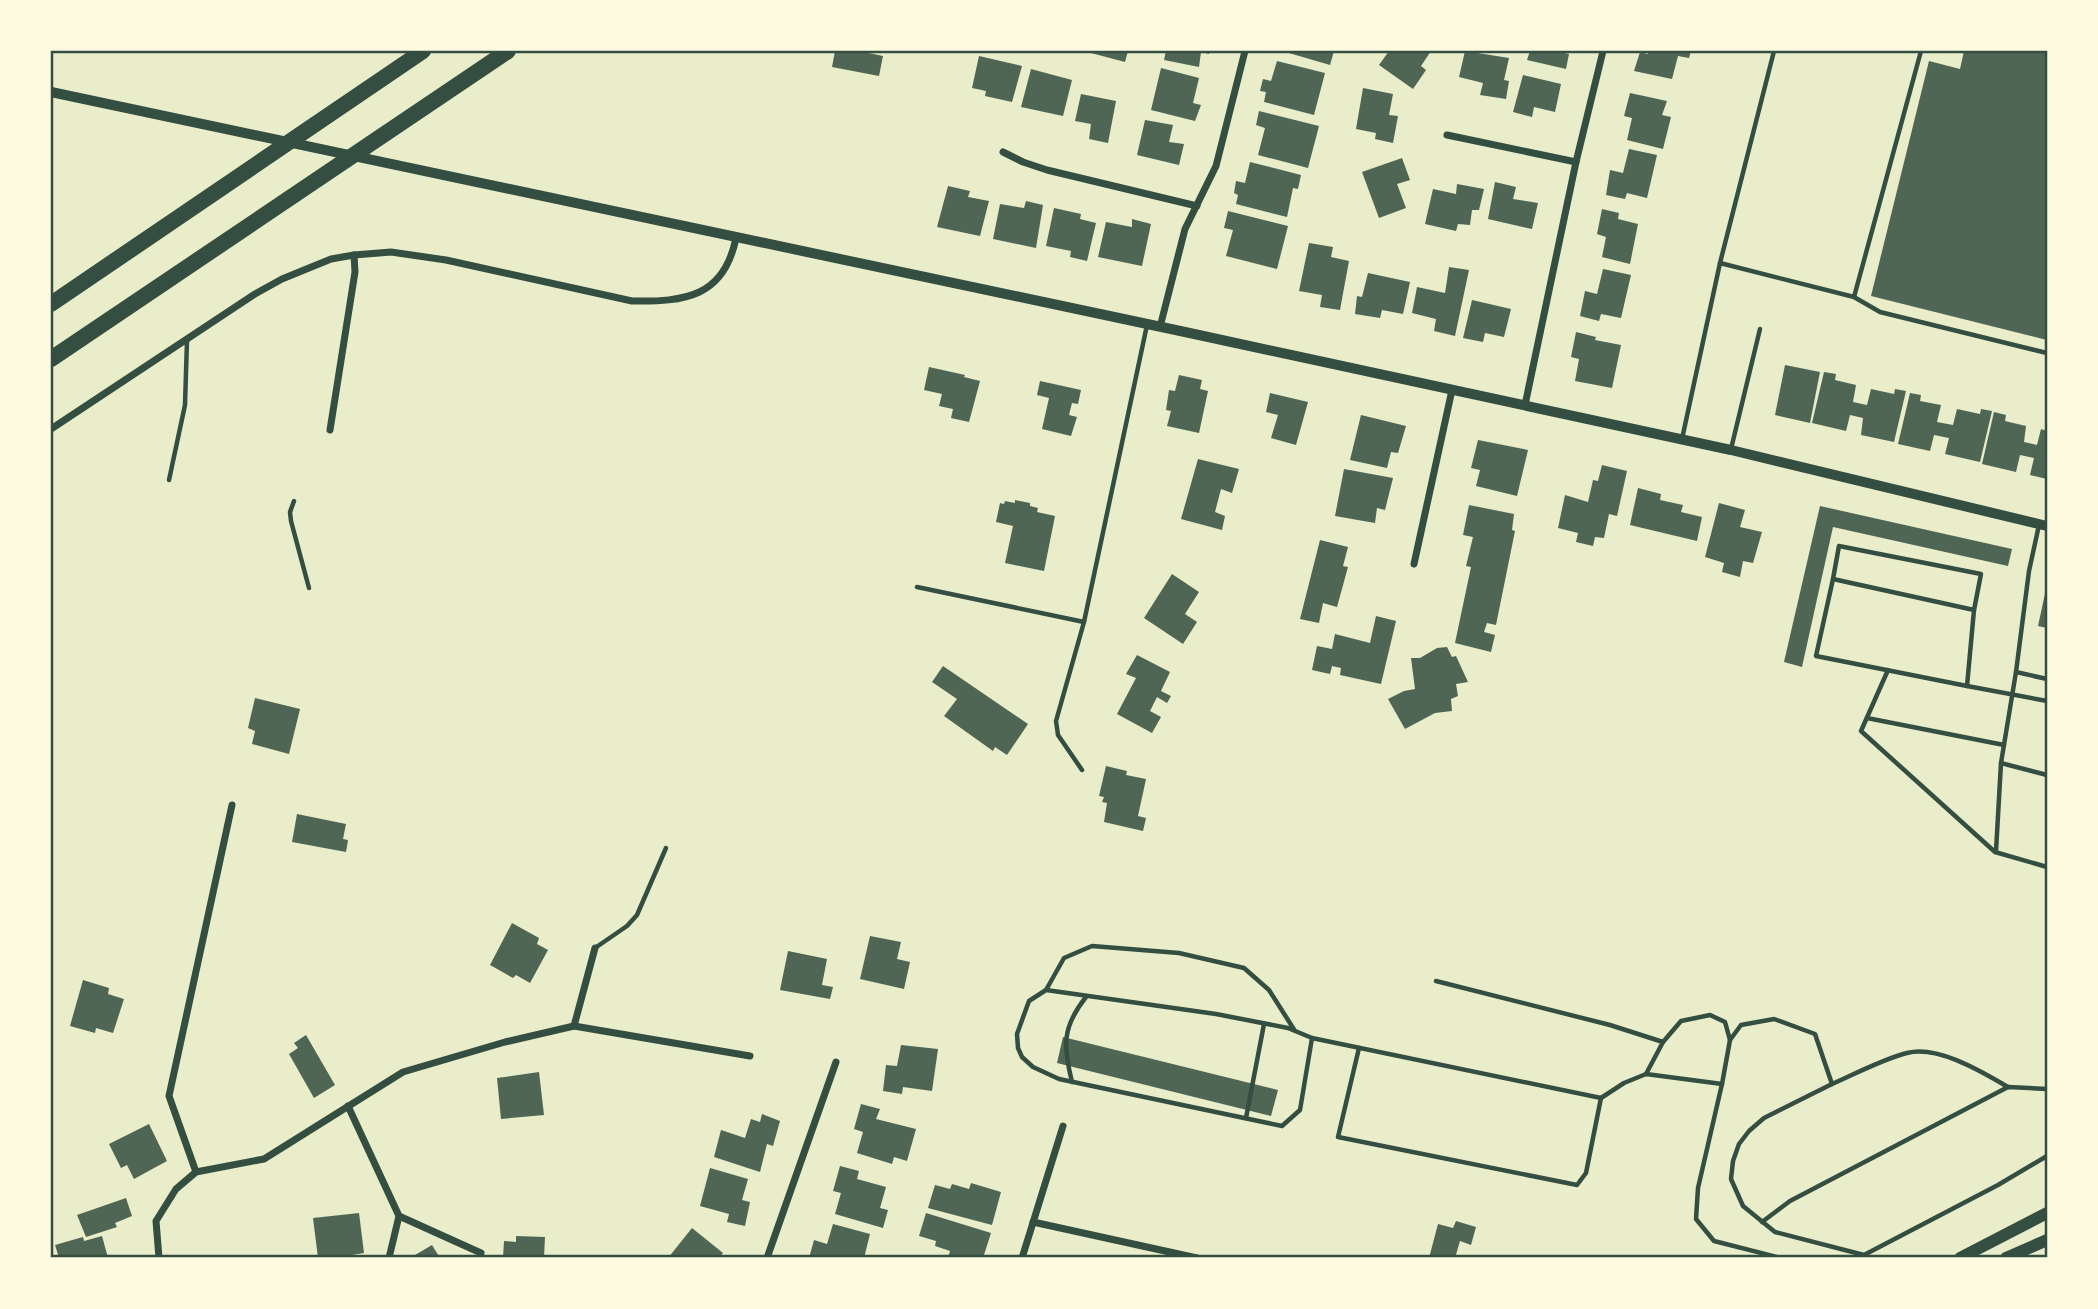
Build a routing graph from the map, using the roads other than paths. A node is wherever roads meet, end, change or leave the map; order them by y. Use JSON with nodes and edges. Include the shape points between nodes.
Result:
{"nodes":[{"id":1,"x":423,"y":51,"type":"edge"},
{"id":2,"x":508,"y":51,"type":"edge"},
{"id":3,"x":1245,"y":51,"type":"edge"},
{"id":4,"x":1603,"y":51,"type":"edge"},
{"id":5,"x":1774,"y":51,"type":"edge"},
{"id":6,"x":1921,"y":51,"type":"edge"},
{"id":7,"x":51,"y":92,"type":"edge"},
{"id":8,"x":1447,"y":135,"type":"dead end"},
{"id":9,"x":1003,"y":152,"type":"dead end"},
{"id":10,"x":1576,"y":162,"type":"junction"},
{"id":11,"x":1197,"y":206,"type":"junction"},
{"id":12,"x":736,"y":238,"type":"junction"},
{"id":13,"x":354,"y":255,"type":"junction"},
{"id":14,"x":1720,"y":263,"type":"junction"},
{"id":15,"x":1854,"y":297,"type":"junction"},
{"id":16,"x":51,"y":304,"type":"edge"},
{"id":17,"x":1147,"y":324,"type":"junction"},
{"id":18,"x":1160,"y":327,"type":"junction"},
{"id":19,"x":1760,"y":328,"type":"dead end"},
{"id":20,"x":187,"y":339,"type":"junction"},
{"id":21,"x":2047,"y":353,"type":"edge"},
{"id":22,"x":51,"y":359,"type":"edge"},
{"id":23,"x":1452,"y":390,"type":"junction"},
{"id":24,"x":1525,"y":405,"type":"junction"},
{"id":25,"x":51,"y":429,"type":"edge"},
{"id":26,"x":330,"y":430,"type":"dead end"},
{"id":27,"x":1682,"y":439,"type":"junction"},
{"id":28,"x":1731,"y":450,"type":"junction"},
{"id":29,"x":169,"y":480,"type":"dead end"},
{"id":30,"x":294,"y":501,"type":"dead end"},
{"id":31,"x":2043,"y":525,"type":"edge"},
{"id":32,"x":1414,"y":564,"type":"dead end"},
{"id":33,"x":1833,"y":579,"type":"junction"},
{"id":34,"x":917,"y":587,"type":"dead end"},
{"id":35,"x":309,"y":588,"type":"dead end"},
{"id":36,"x":1974,"y":610,"type":"junction"},
{"id":37,"x":1084,"y":622,"type":"junction"},
{"id":38,"x":1888,"y":670,"type":"junction"},
{"id":39,"x":2017,"y":673,"type":"junction"},
{"id":40,"x":2047,"y":679,"type":"edge"},
{"id":41,"x":1966,"y":685,"type":"junction"},
{"id":42,"x":2013,"y":694,"type":"junction"},
{"id":43,"x":2047,"y":701,"type":"edge"},
{"id":44,"x":1867,"y":718,"type":"junction"},
{"id":45,"x":2004,"y":745,"type":"junction"},
{"id":46,"x":2001,"y":763,"type":"junction"},
{"id":47,"x":1082,"y":769,"type":"dead end"},
{"id":48,"x":2047,"y":775,"type":"edge"},
{"id":49,"x":232,"y":805,"type":"dead end"},
{"id":50,"x":666,"y":848,"type":"dead end"},
{"id":51,"x":1996,"y":852,"type":"junction"},
{"id":52,"x":2047,"y":867,"type":"edge"},
{"id":53,"x":595,"y":948,"type":"joint"},
{"id":54,"x":1436,"y":981,"type":"dead end"},
{"id":55,"x":1046,"y":990,"type":"junction"},
{"id":56,"x":1086,"y":997,"type":"junction"},
{"id":57,"x":1264,"y":1024,"type":"junction"},
{"id":58,"x":574,"y":1026,"type":"junction"},
{"id":59,"x":1295,"y":1031,"type":"junction"},
{"id":60,"x":1312,"y":1038,"type":"junction"},
{"id":61,"x":1730,"y":1040,"type":"junction"},
{"id":62,"x":1663,"y":1042,"type":"junction"},
{"id":63,"x":1359,"y":1048,"type":"junction"},
{"id":64,"x":750,"y":1056,"type":"dead end"},
{"id":65,"x":836,"y":1062,"type":"dead end"},
{"id":66,"x":1646,"y":1074,"type":"junction"},
{"id":67,"x":1072,"y":1082,"type":"junction"},
{"id":68,"x":1722,"y":1084,"type":"junction"},
{"id":69,"x":1832,"y":1084,"type":"junction"},
{"id":70,"x":2008,"y":1087,"type":"junction"},
{"id":71,"x":2047,"y":1088,"type":"edge"},
{"id":72,"x":1601,"y":1098,"type":"junction"},
{"id":73,"x":348,"y":1106,"type":"junction"},
{"id":74,"x":1246,"y":1118,"type":"junction"},
{"id":75,"x":1063,"y":1126,"type":"dead end"},
{"id":76,"x":2047,"y":1156,"type":"edge"},
{"id":77,"x":197,"y":1172,"type":"junction"},
{"id":78,"x":2047,"y":1213,"type":"edge"},
{"id":79,"x":399,"y":1216,"type":"junction"},
{"id":80,"x":1033,"y":1222,"type":"junction"},
{"id":81,"x":1762,"y":1222,"type":"junction"},
{"id":82,"x":2047,"y":1240,"type":"edge"},
{"id":83,"x":481,"y":1253,"type":"dead end"},
{"id":84,"x":159,"y":1258,"type":"edge"},
{"id":85,"x":390,"y":1258,"type":"edge"},
{"id":86,"x":767,"y":1258,"type":"edge"},
{"id":87,"x":1022,"y":1258,"type":"edge"},
{"id":88,"x":1197,"y":1258,"type":"edge"},
{"id":89,"x":1782,"y":1258,"type":"edge"},
{"id":90,"x":1960,"y":1258,"type":"edge"},
{"id":91,"x":2006,"y":1258,"type":"edge"}],
"edges":[{"from":1,"to":16,"type":"highway"},
{"from":2,"to":22,"type":"highway"},
{"from":3,"to":11,"type":"street","via":[[1216,166]]},
{"from":4,"to":10,"type":"street"},
{"from":5,"to":14,"type":"lane"},
{"from":6,"to":15,"type":"lane"},
{"from":7,"to":12,"type":"street"},
{"from":8,"to":10,"type":"street"},
{"from":9,"to":11,"type":"street","via":[[1047,170]]},
{"from":10,"to":24,"type":"street"},
{"from":11,"to":18,"type":"street","via":[[1185,229]]},
{"from":12,"to":13,"type":"street","via":[[733,257],[712,286],[693,296],[663,302],[632,301],[416,254]]},
{"from":12,"to":17,"type":"street"},
{"from":13,"to":20,"type":"street","via":[[282,279]]},
{"from":13,"to":26,"type":"street"},
{"from":14,"to":15,"type":"lane"},
{"from":14,"to":27,"type":"lane"},
{"from":15,"to":21,"type":"lane","via":[[1880,312]]},
{"from":17,"to":18,"type":"street"},
{"from":17,"to":37,"type":"lane"},
{"from":18,"to":23,"type":"street"},
{"from":19,"to":28,"type":"lane"},
{"from":20,"to":25,"type":"street"},
{"from":20,"to":29,"type":"lane","via":[[185,405]]},
{"from":23,"to":24,"type":"street"},
{"from":23,"to":32,"type":"street"},
{"from":24,"to":27,"type":"street"},
{"from":27,"to":28,"type":"street"},
{"from":28,"to":31,"type":"street"},
{"from":30,"to":35,"type":"lane","via":[[291,522]]},
{"from":31,"to":39,"type":"lane","via":[[2029,571]]},
{"from":33,"to":36,"type":"lane"},
{"from":33,"to":36,"type":"lane","via":[[1839,546],[1981,574]]},
{"from":33,"to":38,"type":"lane","via":[[1816,656]]},
{"from":34,"to":37,"type":"lane"},
{"from":36,"to":41,"type":"lane"},
{"from":37,"to":47,"type":"lane","via":[[1056,721],[1058,735]]},
{"from":38,"to":41,"type":"lane"},
{"from":38,"to":44,"type":"lane"},
{"from":39,"to":40,"type":"lane"},
{"from":39,"to":42,"type":"lane"},
{"from":41,"to":42,"type":"lane"},
{"from":42,"to":43,"type":"lane"},
{"from":42,"to":45,"type":"lane"},
{"from":44,"to":45,"type":"lane"},
{"from":44,"to":51,"type":"lane","via":[[1861,731]]},
{"from":45,"to":46,"type":"lane"},
{"from":46,"to":48,"type":"lane"},
{"from":46,"to":51,"type":"lane"},
{"from":49,"to":77,"type":"street","via":[[169,1096]]},
{"from":50,"to":53,"type":"lane","via":[[636,915]]},
{"from":51,"to":52,"type":"lane"},
{"from":53,"to":58,"type":"street"},
{"from":54,"to":62,"type":"lane"},
{"from":55,"to":56,"type":"lane"},
{"from":55,"to":59,"type":"lane","via":[[1064,958],[1092,946],[1180,953],[1244,968],[1269,990]]},
{"from":55,"to":67,"type":"lane","via":[[1029,1001],[1017,1034],[1018,1048],[1033,1068]]},
{"from":56,"to":57,"type":"lane"},
{"from":56,"to":67,"type":"lane","via":[[1073,1013],[1065,1037]]},
{"from":57,"to":59,"type":"lane"},
{"from":57,"to":74,"type":"lane"},
{"from":58,"to":64,"type":"street"},
{"from":58,"to":73,"type":"street","via":[[402,1072]]},
{"from":59,"to":60,"type":"lane"},
{"from":60,"to":63,"type":"lane"},
{"from":60,"to":74,"type":"lane","via":[[1300,1110],[1282,1126]]},
{"from":61,"to":62,"type":"lane","via":[[1725,1022],[1710,1015],[1681,1021]]},
{"from":61,"to":68,"type":"lane"},
{"from":61,"to":69,"type":"lane","via":[[1741,1025],[1774,1018],[1815,1034]]},
{"from":62,"to":66,"type":"lane"},
{"from":63,"to":72,"type":"lane"},
{"from":63,"to":72,"type":"lane","via":[[1338,1137],[1577,1185],[1586,1173]]},
{"from":65,"to":86,"type":"street"},
{"from":66,"to":68,"type":"lane"},
{"from":66,"to":72,"type":"lane"},
{"from":67,"to":74,"type":"lane"},
{"from":68,"to":89,"type":"lane","via":[[1698,1188],[1696,1219],[1714,1241]]},
{"from":69,"to":70,"type":"lane","via":[[1909,1052],[1938,1054],[1968,1064]]},
{"from":69,"to":81,"type":"lane","via":[[1763,1118],[1739,1144],[1731,1179],[1742,1206]]},
{"from":70,"to":71,"type":"lane"},
{"from":70,"to":81,"type":"lane","via":[[1790,1200]]},
{"from":73,"to":77,"type":"street","via":[[264,1159]]},
{"from":73,"to":79,"type":"street"},
{"from":75,"to":80,"type":"street"},
{"from":76,"to":81,"type":"lane","via":[[1864,1255],[1776,1232]]},
{"from":77,"to":84,"type":"street","via":[[176,1189],[156,1221]]},
{"from":78,"to":90,"type":"main road"},
{"from":79,"to":83,"type":"street"},
{"from":79,"to":85,"type":"street"},
{"from":80,"to":87,"type":"street"},
{"from":80,"to":88,"type":"street"},
{"from":82,"to":91,"type":"main road"}]}
